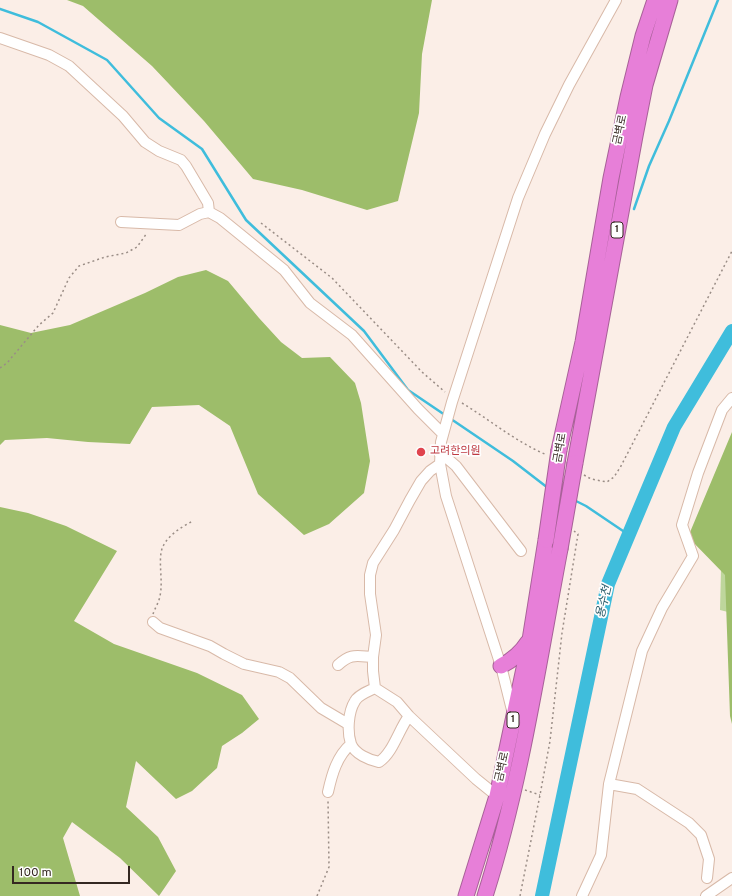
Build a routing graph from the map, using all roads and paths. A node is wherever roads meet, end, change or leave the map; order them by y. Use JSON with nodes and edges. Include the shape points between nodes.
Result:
{"nodes":[{"id":1,"x":616,"y":0,"type":"edge"},
{"id":2,"x":655,"y":0,"type":"edge"},
{"id":3,"x":670,"y":0,"type":"edge"},
{"id":4,"x":0,"y":38,"type":"edge"},
{"id":5,"x":209,"y":212,"type":"junction"},
{"id":6,"x":121,"y":222,"type":"dead end"},
{"id":7,"x":261,"y":223,"type":"dead end"},
{"id":8,"x":152,"y":224,"type":"junction"},
{"id":9,"x":732,"y":251,"type":"edge"},
{"id":10,"x":0,"y":368,"type":"edge"},
{"id":11,"x":732,"y":398,"type":"edge"},
{"id":12,"x":453,"y":400,"type":"junction"},
{"id":13,"x":444,"y":430,"type":"junction"},
{"id":14,"x":555,"y":453,"type":"junction"},
{"id":15,"x":440,"y":459,"type":"junction"},
{"id":16,"x":585,"y":475,"type":"dead end"},
{"id":17,"x":193,"y":521,"type":"dead end"},
{"id":18,"x":574,"y":531,"type":"dead end"},
{"id":19,"x":521,"y":551,"type":"dead end"},
{"id":20,"x":153,"y":622,"type":"joint"},
{"id":21,"x":530,"y":640,"type":"junction"},
{"id":22,"x":373,"y":657,"type":"junction"},
{"id":23,"x":338,"y":665,"type":"dead end"},
{"id":24,"x":501,"y":666,"type":"junction"},
{"id":25,"x":375,"y":688,"type":"junction"},
{"id":26,"x":409,"y":716,"type":"junction"},
{"id":27,"x":513,"y":717,"type":"junction"},
{"id":28,"x":528,"y":720,"type":"junction"},
{"id":29,"x":348,"y":724,"type":"junction"},
{"id":30,"x":351,"y":744,"type":"junction"},
{"id":31,"x":609,"y":784,"type":"junction"},
{"id":32,"x":521,"y":789,"type":"dead end"},
{"id":33,"x":328,"y":792,"type":"joint"},
{"id":34,"x":497,"y":796,"type":"junction"},
{"id":35,"x":540,"y":796,"type":"junction"},
{"id":36,"x":707,"y":878,"type":"dead end"},
{"id":37,"x":732,"y":878,"type":"edge"},
{"id":38,"x":317,"y":896,"type":"edge"},
{"id":39,"x":466,"y":896,"type":"edge"},
{"id":40,"x":485,"y":896,"type":"edge"},
{"id":41,"x":520,"y":896,"type":"edge"},
{"id":42,"x":582,"y":896,"type":"edge"},
{"id":43,"x":706,"y":896,"type":"edge"}],
"edges":[{"from":1,"to":12,"type":"street","via":[[569,85],[521,190]]},
{"from":2,"to":14,"type":"highway","name":"금벽로","number":"1","via":[[628,97],[611,178],[583,342]]},
{"from":3,"to":28,"type":"highway","name":"금벽로","number":"1","bridge":true,"via":[[645,85]]},
{"from":4,"to":5,"type":"street","via":[[49,55],[69,66],[123,116],[145,142],[181,160],[208,203]]},
{"from":5,"to":8,"type":"street","via":[[179,225]]},
{"from":5,"to":13,"type":"street","via":[[284,270],[310,303],[352,335],[418,409]]},
{"from":6,"to":8,"type":"street"},
{"from":7,"to":12,"type":"path","via":[[332,278],[422,372]]},
{"from":8,"to":10,"type":"path","via":[[137,247],[126,253],[79,266],[69,278],[53,313]]},
{"from":9,"to":16,"type":"path","via":[[614,477],[607,482]]},
{"from":11,"to":31,"type":"street","via":[[722,410],[682,524],[693,556],[662,608],[642,651]]},
{"from":12,"to":13,"type":"street"},
{"from":12,"to":14,"type":"path","via":[[534,449]]},
{"from":13,"to":15,"type":"street"},
{"from":14,"to":21,"type":"highway","name":"금벽로","number":"1","bridge":true,"via":[[546,540]]},
{"from":15,"to":19,"type":"street","via":[[449,460],[456,466]]},
{"from":15,"to":22,"type":"street","via":[[421,481],[373,563],[370,594],[376,635]]},
{"from":15,"to":24,"type":"street","via":[[446,496]]},
{"from":17,"to":20,"type":"path","via":[[184,525],[166,541],[161,551],[160,597],[153,614]]},
{"from":18,"to":35,"type":"path","via":[[578,538],[569,584],[550,741]]},
{"from":20,"to":29,"type":"street","via":[[160,628],[210,646],[244,664],[274,671],[290,678],[321,708]]},
{"from":21,"to":24,"type":"highway","via":[[512,660]]},
{"from":21,"to":27,"type":"highway","name":"금벽로","number":"1"},
{"from":22,"to":23,"type":"street","via":[[352,656]]},
{"from":22,"to":25,"type":"street"},
{"from":24,"to":27,"type":"street"},
{"from":25,"to":26,"type":"street","via":[[397,702]]},
{"from":25,"to":29,"type":"street","via":[[355,700]]},
{"from":26,"to":30,"type":"street","via":[[385,758],[379,762],[369,760]]},
{"from":26,"to":34,"type":"street"},
{"from":27,"to":28,"type":"street"},
{"from":27,"to":34,"type":"highway","name":"금벽로","number":"1"},
{"from":28,"to":40,"type":"highway","name":"금벽로","number":"1","via":[[512,800]]},
{"from":29,"to":30,"type":"street"},
{"from":30,"to":33,"type":"street","via":[[339,758],[331,776]]},
{"from":31,"to":36,"type":"street","via":[[637,790],[689,823],[700,835],[709,858]]},
{"from":31,"to":42,"type":"street","via":[[601,855]]},
{"from":32,"to":35,"type":"path"},
{"from":33,"to":38,"type":"path","via":[[329,867]]},
{"from":34,"to":39,"type":"highway","name":"금벽로","number":"1"},
{"from":35,"to":41,"type":"path"},
{"from":37,"to":43,"type":"street"}]}
